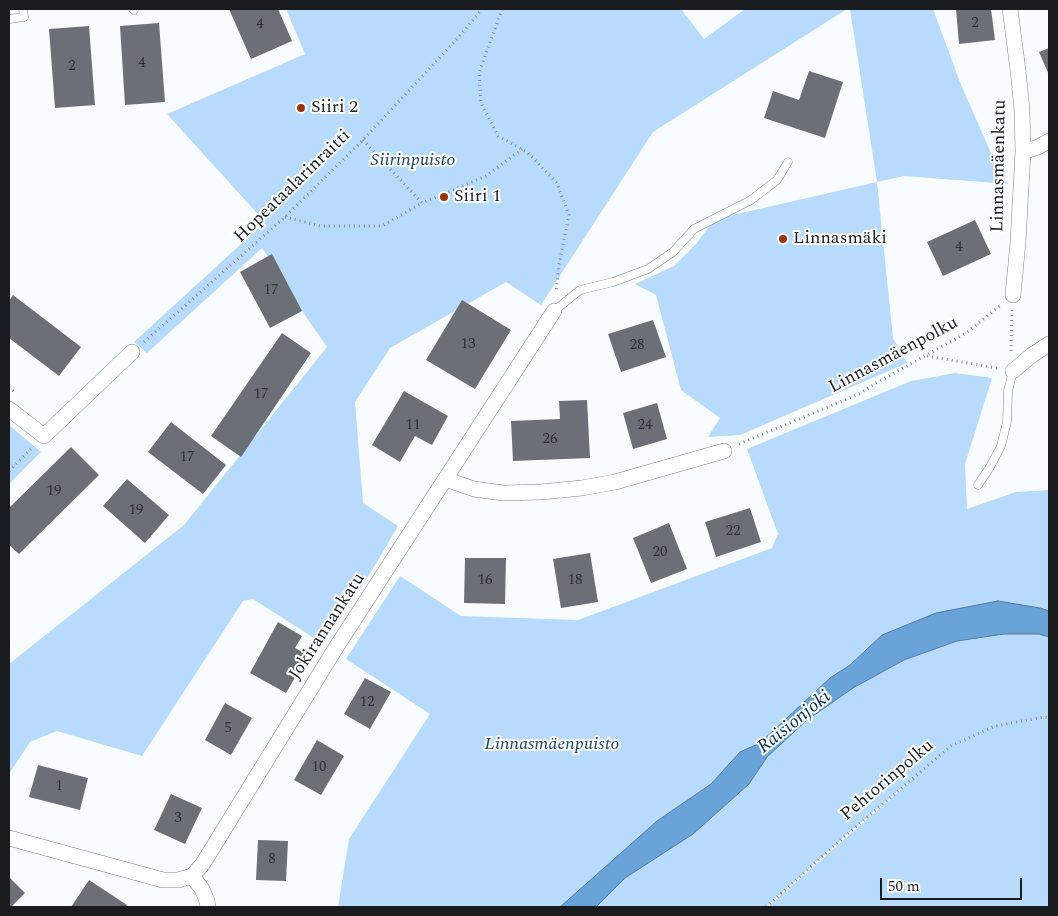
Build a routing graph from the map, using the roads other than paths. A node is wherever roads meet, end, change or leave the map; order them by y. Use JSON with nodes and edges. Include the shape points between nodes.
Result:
{"nodes":[{"id":1,"x":23,"y":9,"type":"edge"},
{"id":2,"x":1010,"y":9,"type":"edge"},
{"id":3,"x":9,"y":19,"type":"edge"},
{"id":4,"x":1049,"y":141,"type":"edge"},
{"id":5,"x":1023,"y":152,"type":"junction"},
{"id":6,"x":788,"y":162,"type":"dead end"},
{"id":7,"x":1013,"y":295,"type":"road end"},
{"id":8,"x":554,"y":311,"type":"joint"},
{"id":9,"x":1049,"y":344,"type":"edge"},
{"id":10,"x":132,"y":352,"type":"road end"},
{"id":11,"x":1013,"y":371,"type":"joint"},
{"id":12,"x":9,"y":409,"type":"edge"},
{"id":13,"x":724,"y":450,"type":"road end"},
{"id":14,"x":445,"y":479,"type":"junction"},
{"id":15,"x":978,"y":485,"type":"dead end"},
{"id":16,"x":9,"y":838,"type":"edge"},
{"id":17,"x":192,"y":876,"type":"junction"},
{"id":18,"x":208,"y":907,"type":"edge"}],
"edges":[{"from":1,"to":3,"type":"lane","via":[[24,17]]},
{"from":2,"to":5,"type":"street","name":"Linnasmäenkatu","via":[[1022,110]]},
{"from":4,"to":5,"type":"street"},
{"from":5,"to":7,"type":"street","name":"Linnasmäenkatu"},
{"from":6,"to":8,"type":"lane","via":[[776,180],[751,200],[694,229],[673,252],[648,269],[580,290]]},
{"from":8,"to":14,"type":"street","name":"Jokirannankatu"},
{"from":9,"to":11,"type":"street"},
{"from":10,"to":12,"type":"street","via":[[44,436]]},
{"from":11,"to":15,"type":"lane","via":[[1001,446]]},
{"from":13,"to":14,"type":"street","via":[[615,482],[582,488],[503,493],[474,489]]},
{"from":14,"to":17,"type":"street","name":"Jokirannankatu"},
{"from":16,"to":17,"type":"street","via":[[163,880]]},
{"from":17,"to":18,"type":"street","via":[[202,888]]}]}
